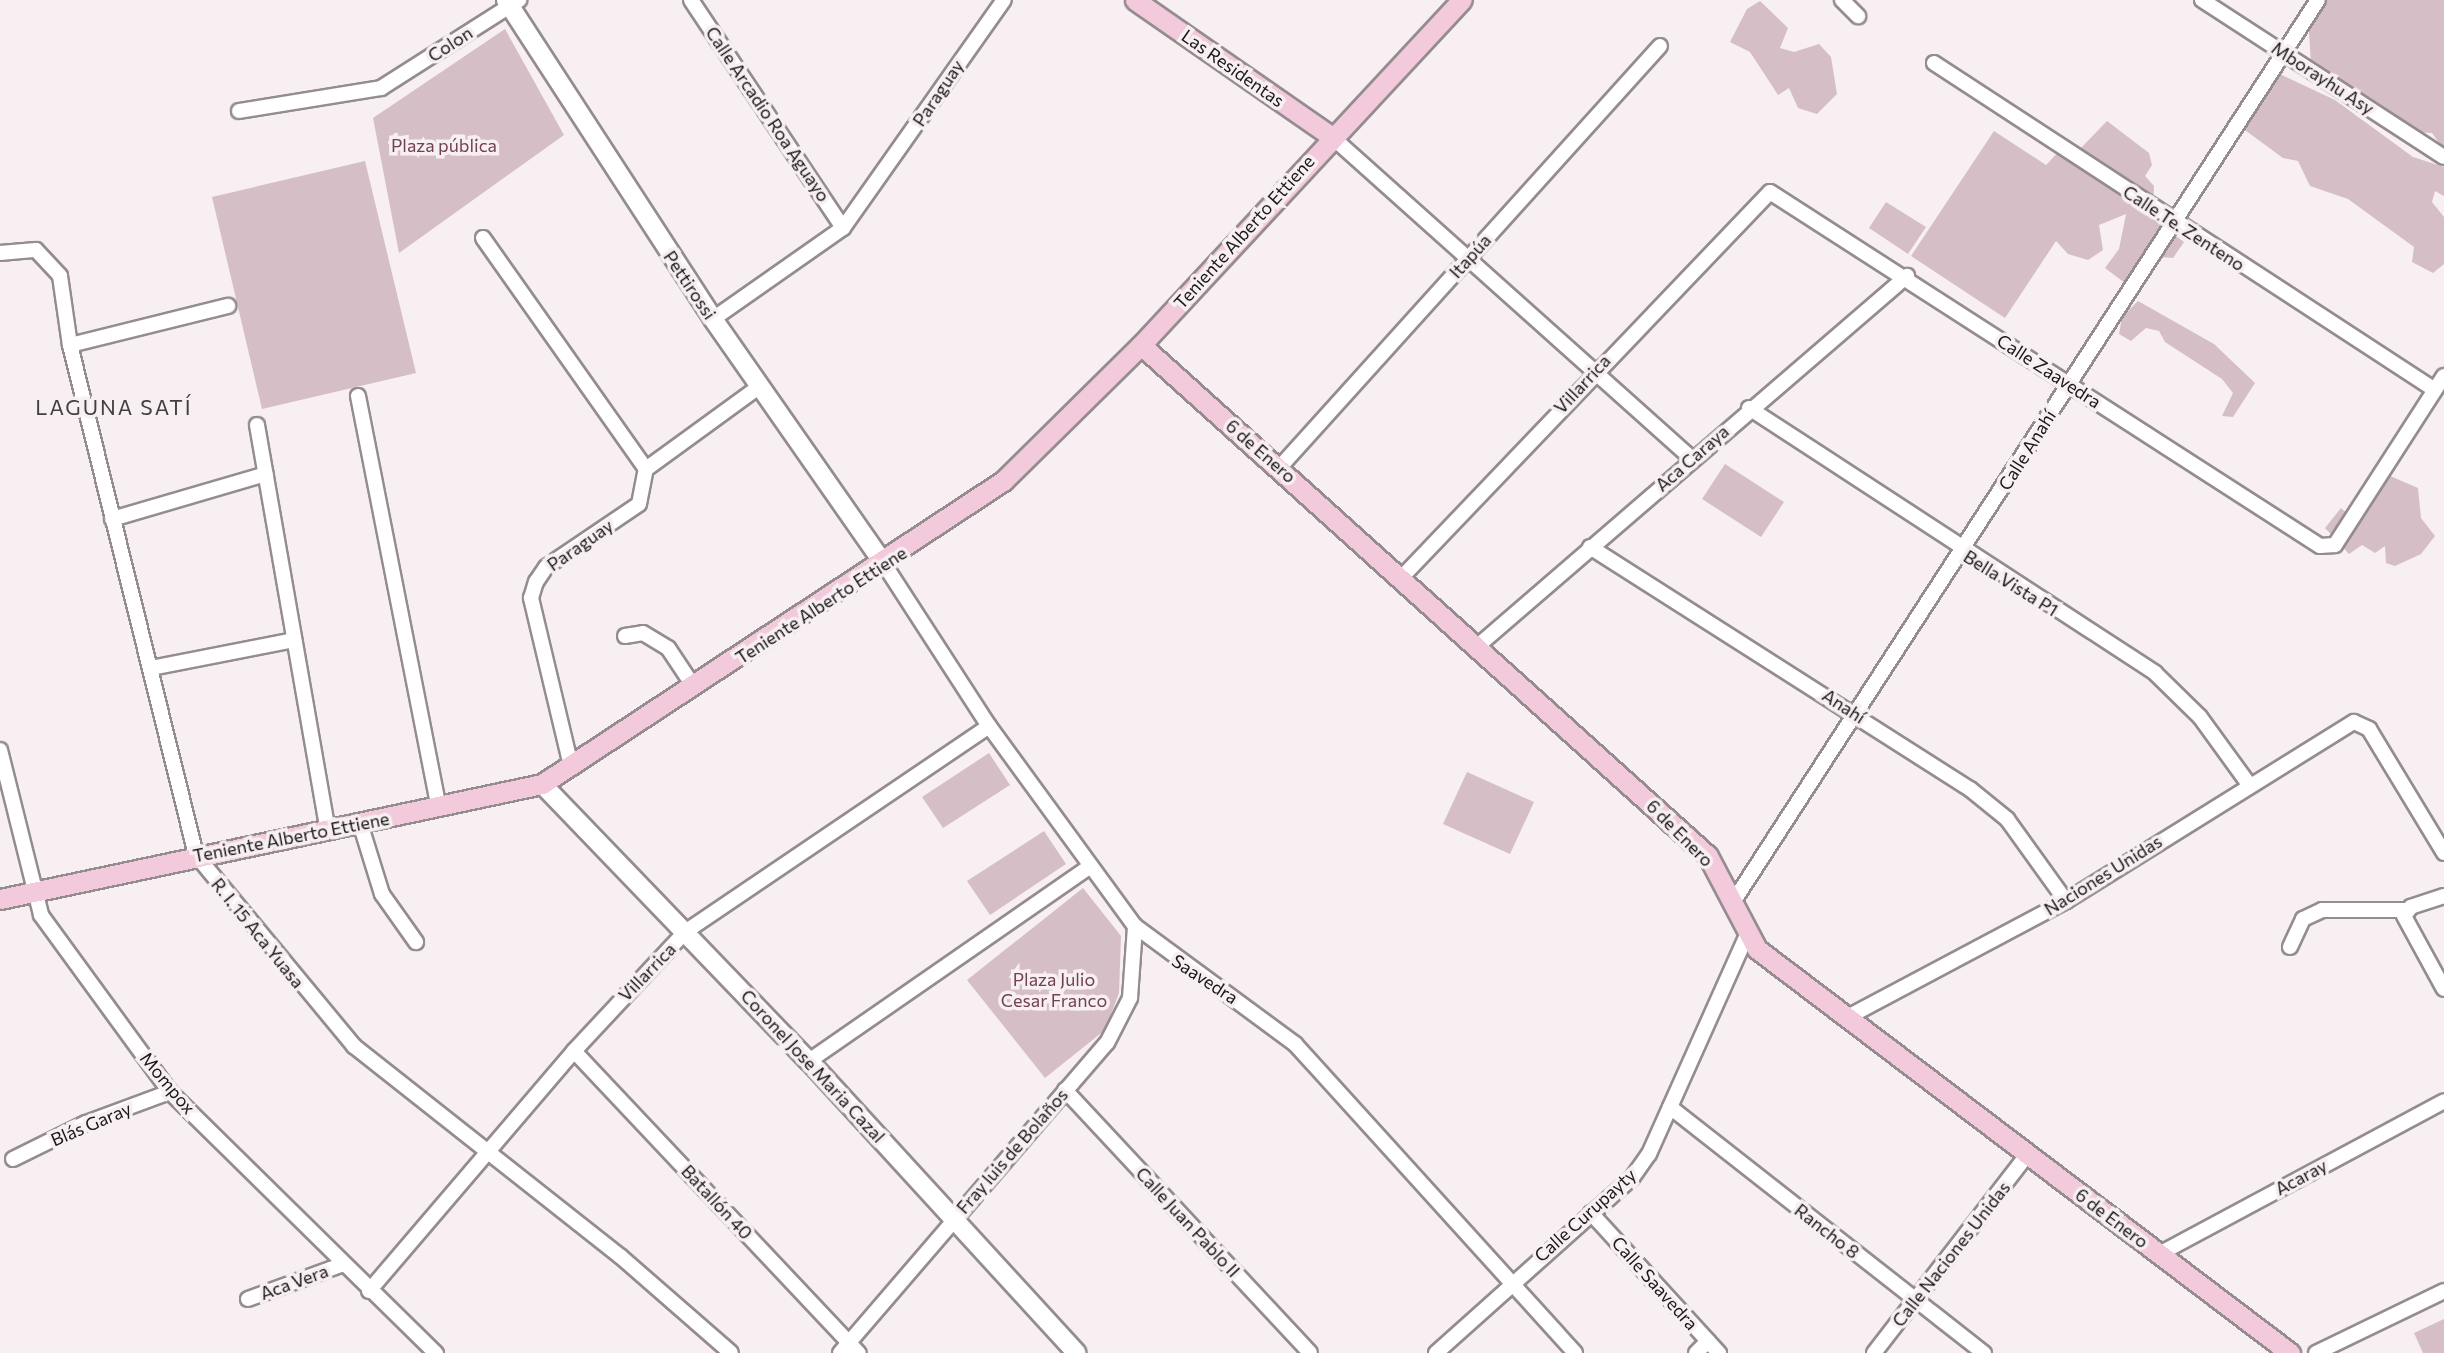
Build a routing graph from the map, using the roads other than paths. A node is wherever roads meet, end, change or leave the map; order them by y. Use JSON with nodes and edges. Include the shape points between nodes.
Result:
{"nodes":[{"id":1,"x":691,"y":0,"type":"edge"},
{"id":2,"x":1003,"y":0,"type":"edge"},
{"id":3,"x":1135,"y":0,"type":"edge"},
{"id":4,"x":1462,"y":0,"type":"edge"},
{"id":5,"x":1842,"y":0,"type":"edge"},
{"id":6,"x":2202,"y":0,"type":"edge"},
{"id":7,"x":2318,"y":0,"type":"edge"},
{"id":8,"x":512,"y":2,"type":"edge"},
{"id":9,"x":1858,"y":16,"type":"dead end"},
{"id":10,"x":1660,"y":46,"type":"dead end"},
{"id":11,"x":2285,"y":52,"type":"junction"},
{"id":12,"x":1934,"y":63,"type":"dead end"},
{"id":13,"x":239,"y":111,"type":"dead end"},
{"id":14,"x":1331,"y":136,"type":"junction"},
{"id":15,"x":2444,"y":158,"type":"edge"},
{"id":16,"x":1764,"y":194,"type":"joint"},
{"id":17,"x":2175,"y":223,"type":"junction"},
{"id":18,"x":843,"y":228,"type":"junction"},
{"id":19,"x":483,"y":238,"type":"dead end"},
{"id":20,"x":0,"y":253,"type":"edge"},
{"id":21,"x":1470,"y":255,"type":"junction"},
{"id":22,"x":1907,"y":276,"type":"junction"},
{"id":23,"x":228,"y":306,"type":"dead end"},
{"id":24,"x":713,"y":319,"type":"junction"},
{"id":25,"x":70,"y":345,"type":"junction"},
{"id":26,"x":1141,"y":345,"type":"junction"},
{"id":27,"x":1594,"y":371,"type":"junction"},
{"id":28,"x":2444,"y":376,"type":"edge"},
{"id":29,"x":2068,"y":384,"type":"junction"},
{"id":30,"x":759,"y":387,"type":"junction"},
{"id":31,"x":2435,"y":390,"type":"junction"},
{"id":32,"x":358,"y":396,"type":"dead end"},
{"id":33,"x":1749,"y":408,"type":"junction"},
{"id":34,"x":257,"y":425,"type":"dead end"},
{"id":35,"x":1691,"y":458,"type":"junction"},
{"id":36,"x":1280,"y":467,"type":"junction"},
{"id":37,"x":646,"y":470,"type":"junction"},
{"id":38,"x":266,"y":474,"type":"junction"},
{"id":39,"x":112,"y":519,"type":"junction"},
{"id":40,"x":1590,"y":547,"type":"junction"},
{"id":41,"x":1962,"y":553,"type":"junction"},
{"id":42,"x":884,"y":564,"type":"junction"},
{"id":43,"x":1403,"y":576,"type":"junction"},
{"id":44,"x":625,"y":636,"type":"dead end"},
{"id":45,"x":295,"y":640,"type":"junction"},
{"id":46,"x":1480,"y":644,"type":"junction"},
{"id":47,"x":151,"y":668,"type":"junction"},
{"id":48,"x":694,"y":687,"type":"junction"},
{"id":49,"x":1858,"y":715,"type":"junction"},
{"id":50,"x":989,"y":726,"type":"junction"},
{"id":51,"x":0,"y":750,"type":"edge"},
{"id":52,"x":571,"y":766,"type":"junction"},
{"id":53,"x":2248,"y":783,"type":"junction"},
{"id":54,"x":542,"y":784,"type":"junction"},
{"id":55,"x":439,"y":808,"type":"junction"},
{"id":56,"x":360,"y":823,"type":"junction"},
{"id":57,"x":328,"y":830,"type":"junction"},
{"id":58,"x":2444,"y":853,"type":"edge"},
{"id":59,"x":195,"y":855,"type":"junction"},
{"id":60,"x":1088,"y":868,"type":"junction"},
{"id":61,"x":36,"y":891,"type":"junction"},
{"id":62,"x":2444,"y":896,"type":"edge"},
{"id":63,"x":0,"y":899,"type":"edge"},
{"id":64,"x":1735,"y":899,"type":"junction"},
{"id":65,"x":2066,"y":901,"type":"junction"},
{"id":66,"x":2405,"y":910,"type":"junction"},
{"id":67,"x":1135,"y":926,"type":"junction"},
{"id":68,"x":685,"y":932,"type":"junction"},
{"id":69,"x":1747,"y":934,"type":"junction"},
{"id":70,"x":415,"y":942,"type":"dead end"},
{"id":71,"x":2290,"y":947,"type":"dead end"},
{"id":72,"x":2444,"y":989,"type":"edge"},
{"id":73,"x":1846,"y":1018,"type":"junction"},
{"id":74,"x":574,"y":1051,"type":"junction"},
{"id":75,"x":809,"y":1061,"type":"junction"},
{"id":76,"x":1065,"y":1090,"type":"junction"},
{"id":77,"x":170,"y":1092,"type":"junction"},
{"id":78,"x":2444,"y":1101,"type":"edge"},
{"id":79,"x":1670,"y":1108,"type":"junction"},
{"id":80,"x":489,"y":1150,"type":"junction"},
{"id":81,"x":2028,"y":1154,"type":"junction"},
{"id":82,"x":13,"y":1159,"type":"dead end"},
{"id":83,"x":1591,"y":1213,"type":"junction"},
{"id":84,"x":953,"y":1218,"type":"junction"},
{"id":85,"x":2159,"y":1254,"type":"junction"},
{"id":86,"x":341,"y":1265,"type":"junction"},
{"id":87,"x":1511,"y":1281,"type":"junction"},
{"id":88,"x":369,"y":1291,"type":"junction"},
{"id":89,"x":2444,"y":1291,"type":"edge"},
{"id":90,"x":248,"y":1299,"type":"dead end"},
{"id":91,"x":1916,"y":1301,"type":"junction"},
{"id":92,"x":1708,"y":1341,"type":"junction"},
{"id":93,"x":844,"y":1347,"type":"edge"},
{"id":94,"x":436,"y":1353,"type":"edge"},
{"id":95,"x":731,"y":1353,"type":"edge"},
{"id":96,"x":859,"y":1353,"type":"edge"},
{"id":97,"x":1077,"y":1353,"type":"edge"},
{"id":98,"x":1310,"y":1353,"type":"edge"},
{"id":99,"x":1436,"y":1353,"type":"edge"},
{"id":100,"x":1575,"y":1353,"type":"edge"},
{"id":101,"x":1696,"y":1353,"type":"edge"},
{"id":102,"x":1719,"y":1353,"type":"edge"},
{"id":103,"x":1874,"y":1353,"type":"edge"},
{"id":104,"x":1984,"y":1353,"type":"edge"},
{"id":105,"x":2290,"y":1353,"type":"edge"},
{"id":106,"x":2316,"y":1353,"type":"edge"}],
"edges":[{"from":1,"to":18,"type":"street","name":"Calle Arcadio Roa Aguayo"},
{"from":2,"to":18,"type":"street","name":"Paraguay"},
{"from":3,"to":14,"type":"main road","name":"Las Residentas"},
{"from":4,"to":14,"type":"main road","name":"Teniente Alberto Ettiene"},
{"from":5,"to":9,"type":"street"},
{"from":6,"to":11,"type":"street","name":"Mborayhu Asy"},
{"from":7,"to":11,"type":"street","name":"Calle Anahí"},
{"from":8,"to":13,"type":"street","name":"Colon","via":[[381,88]]},
{"from":8,"to":24,"type":"street","name":"Pettirossi"},
{"from":10,"to":21,"type":"street","name":"Itapúa"},
{"from":11,"to":15,"type":"street","name":"Mborayhu Asy"},
{"from":11,"to":17,"type":"street","name":"Calle Anahí"},
{"from":12,"to":17,"type":"street","name":"Calle Te. Zenteno"},
{"from":14,"to":21,"type":"street"},
{"from":14,"to":26,"type":"main road","name":"Teniente Alberto Ettiene"},
{"from":16,"to":22,"type":"street","name":"Calle Zaavedra","via":[[1777,193]]},
{"from":16,"to":27,"type":"street","name":"Villarrica"},
{"from":17,"to":29,"type":"street","name":"Calle Anahí"},
{"from":17,"to":31,"type":"street","name":"Calle Te. Zenteno"},
{"from":18,"to":24,"type":"street","name":"Paraguay"},
{"from":19,"to":37,"type":"street"},
{"from":20,"to":25,"type":"street","name":"R. I. 15 Aca Yuasa","via":[[24,248],[47,255],[60,276]]},
{"from":21,"to":27,"type":"street"},
{"from":21,"to":36,"type":"street","name":"Itapúa"},
{"from":22,"to":29,"type":"street","name":"Calle Zaavedra"},
{"from":22,"to":33,"type":"street","name":"Aca Caraya"},
{"from":23,"to":25,"type":"street"},
{"from":24,"to":30,"type":"street","name":"Pettirossi"},
{"from":25,"to":39,"type":"street","name":"R. I. 15 Aca Yuasa"},
{"from":26,"to":36,"type":"main road","name":"6 de Enero"},
{"from":26,"to":42,"type":"main road","name":"Teniente Alberto Ettiene","via":[[1003,481]]},
{"from":27,"to":35,"type":"street"},
{"from":27,"to":43,"type":"street","name":"Villarrica"},
{"from":28,"to":31,"type":"street"},
{"from":29,"to":31,"type":"street","name":"Calle Zaavedra","via":[[2320,546],[2335,545]]},
{"from":29,"to":41,"type":"street","name":"Calle Anahí"},
{"from":30,"to":37,"type":"street"},
{"from":30,"to":42,"type":"street","name":"Pettirossi"},
{"from":32,"to":55,"type":"street"},
{"from":33,"to":35,"type":"street","name":"Aca Caraya"},
{"from":33,"to":41,"type":"street","name":"Bella Vista P1"},
{"from":34,"to":38,"type":"street"},
{"from":35,"to":40,"type":"street","name":"Aca Caraya"},
{"from":36,"to":43,"type":"main road","name":"6 de Enero"},
{"from":37,"to":52,"type":"street","name":"Paraguay","via":[[639,504],[546,567],[531,598]]},
{"from":38,"to":39,"type":"street"},
{"from":38,"to":45,"type":"street"},
{"from":39,"to":47,"type":"street","name":"R. I. 15 Aca Yuasa"},
{"from":40,"to":46,"type":"street","name":"Aca Caraya"},
{"from":40,"to":49,"type":"street","name":"Anahí"},
{"from":41,"to":49,"type":"street","name":"Calle Anahí"},
{"from":41,"to":53,"type":"street","name":"Bella Vista P1","via":[[2155,673],[2200,717]]},
{"from":42,"to":48,"type":"main road","name":"Teniente Alberto Ettiene"},
{"from":42,"to":50,"type":"street","name":"Saavedra"},
{"from":43,"to":46,"type":"main road","name":"6 de Enero"},
{"from":44,"to":48,"type":"street","via":[[643,633],[668,648]]},
{"from":45,"to":47,"type":"street"},
{"from":45,"to":57,"type":"street"},
{"from":46,"to":64,"type":"main road","name":"6 de Enero","via":[[1707,856]]},
{"from":47,"to":59,"type":"street","name":"R. I. 15 Aca Yuasa"},
{"from":48,"to":52,"type":"main road","name":"Teniente Alberto Ettiene"},
{"from":49,"to":64,"type":"street","name":"Calle Anahí"},
{"from":49,"to":65,"type":"street","name":"Anahí","via":[[2007,819]]},
{"from":50,"to":60,"type":"street","name":"Saavedra"},
{"from":50,"to":68,"type":"street","name":"Villarrica"},
{"from":51,"to":61,"type":"street","name":"Mompox"},
{"from":52,"to":54,"type":"main road","name":"Teniente Alberto Ettiene"},
{"from":53,"to":58,"type":"street","name":"Naciones Unidas","via":[[2354,722],[2369,729]]},
{"from":53,"to":65,"type":"street","name":"Naciones Unidas"},
{"from":54,"to":55,"type":"main road","name":"Teniente Alberto Ettiene"},
{"from":54,"to":68,"type":"street","name":"Coronel Jose Maria Cazal"},
{"from":55,"to":56,"type":"main road","name":"Teniente Alberto Ettiene"},
{"from":56,"to":57,"type":"main road","name":"Teniente Alberto Ettiene"},
{"from":56,"to":70,"type":"street","via":[[382,894]]},
{"from":57,"to":59,"type":"main road","name":"Teniente Alberto Ettiene"},
{"from":59,"to":61,"type":"main road","name":"Teniente Alberto Ettiene"},
{"from":59,"to":80,"type":"street","name":"R. I. 15 Aca Yuasa","via":[[354,1046]]},
{"from":60,"to":67,"type":"street","name":"Saavedra"},
{"from":60,"to":75,"type":"street"},
{"from":61,"to":63,"type":"main road","name":"Teniente Alberto Ettiene"},
{"from":61,"to":77,"type":"street","name":"Mompox","via":[[41,915]]},
{"from":62,"to":66,"type":"street"},
{"from":64,"to":69,"type":"main road","name":"6 de Enero"},
{"from":65,"to":73,"type":"street","name":"Naciones Unidas"},
{"from":66,"to":71,"type":"street","via":[[2322,910],[2303,919]]},
{"from":66,"to":72,"type":"street"},
{"from":67,"to":76,"type":"street","name":"Fray luis de Bolaños","via":[[1133,977],[1122,1019]]},
{"from":67,"to":87,"type":"street","name":"Saavedra","via":[[1295,1044]]},
{"from":68,"to":74,"type":"street","name":"Villarrica"},
{"from":68,"to":75,"type":"street","name":"Coronel Jose Maria Cazal"},
{"from":69,"to":73,"type":"main road","name":"6 de Enero","via":[[1756,949]]},
{"from":69,"to":79,"type":"street","name":"Calle Curupayty"},
{"from":73,"to":81,"type":"main road","name":"6 de Enero"},
{"from":74,"to":80,"type":"street","name":"Villarrica"},
{"from":74,"to":93,"type":"street","name":"Batallón 40"},
{"from":75,"to":84,"type":"street","name":"Coronel Jose Maria Cazal"},
{"from":76,"to":84,"type":"street","name":"Fray luis de Bolaños"},
{"from":76,"to":98,"type":"street","name":"Calle Juan Pablo II"},
{"from":77,"to":82,"type":"street","name":"Blás Garay","via":[[86,1123]]},
{"from":77,"to":86,"type":"street","name":"Mompox"},
{"from":78,"to":85,"type":"street","name":"Acaray"},
{"from":79,"to":83,"type":"street","name":"Calle Curupayty","via":[[1632,1178]]},
{"from":79,"to":91,"type":"street","name":"Rancho 8"},
{"from":80,"to":88,"type":"street","name":"Villarrica"},
{"from":80,"to":95,"type":"street","name":"R. I. 15 Aca Yuasa"},
{"from":81,"to":85,"type":"main road","name":"6 de Enero"},
{"from":81,"to":91,"type":"street","name":"Calle Naciones Unidas"},
{"from":83,"to":87,"type":"street","name":"Calle Curupayty"},
{"from":83,"to":92,"type":"street","name":"Calle Saavedra"},
{"from":84,"to":93,"type":"street","name":"Fray luis de Bolaños"},
{"from":84,"to":97,"type":"street","name":"Coronel Jose Maria Cazal"},
{"from":85,"to":105,"type":"main road","name":"6 de Enero"},
{"from":86,"to":88,"type":"street","name":"Mompox"},
{"from":86,"to":90,"type":"street","name":"Aca Vera"},
{"from":87,"to":99,"type":"street","name":"Calle Curupayty"},
{"from":87,"to":100,"type":"street","name":"Saavedra"},
{"from":88,"to":94,"type":"street","name":"Mompox"},
{"from":89,"to":106,"type":"street"},
{"from":91,"to":103,"type":"street","name":"Calle Naciones Unidas"},
{"from":91,"to":104,"type":"street","name":"Rancho 8"},
{"from":92,"to":101,"type":"street"},
{"from":92,"to":102,"type":"street","name":"Calle Saavedra"},
{"from":93,"to":96,"type":"street","name":"Batallón 40"}]}
